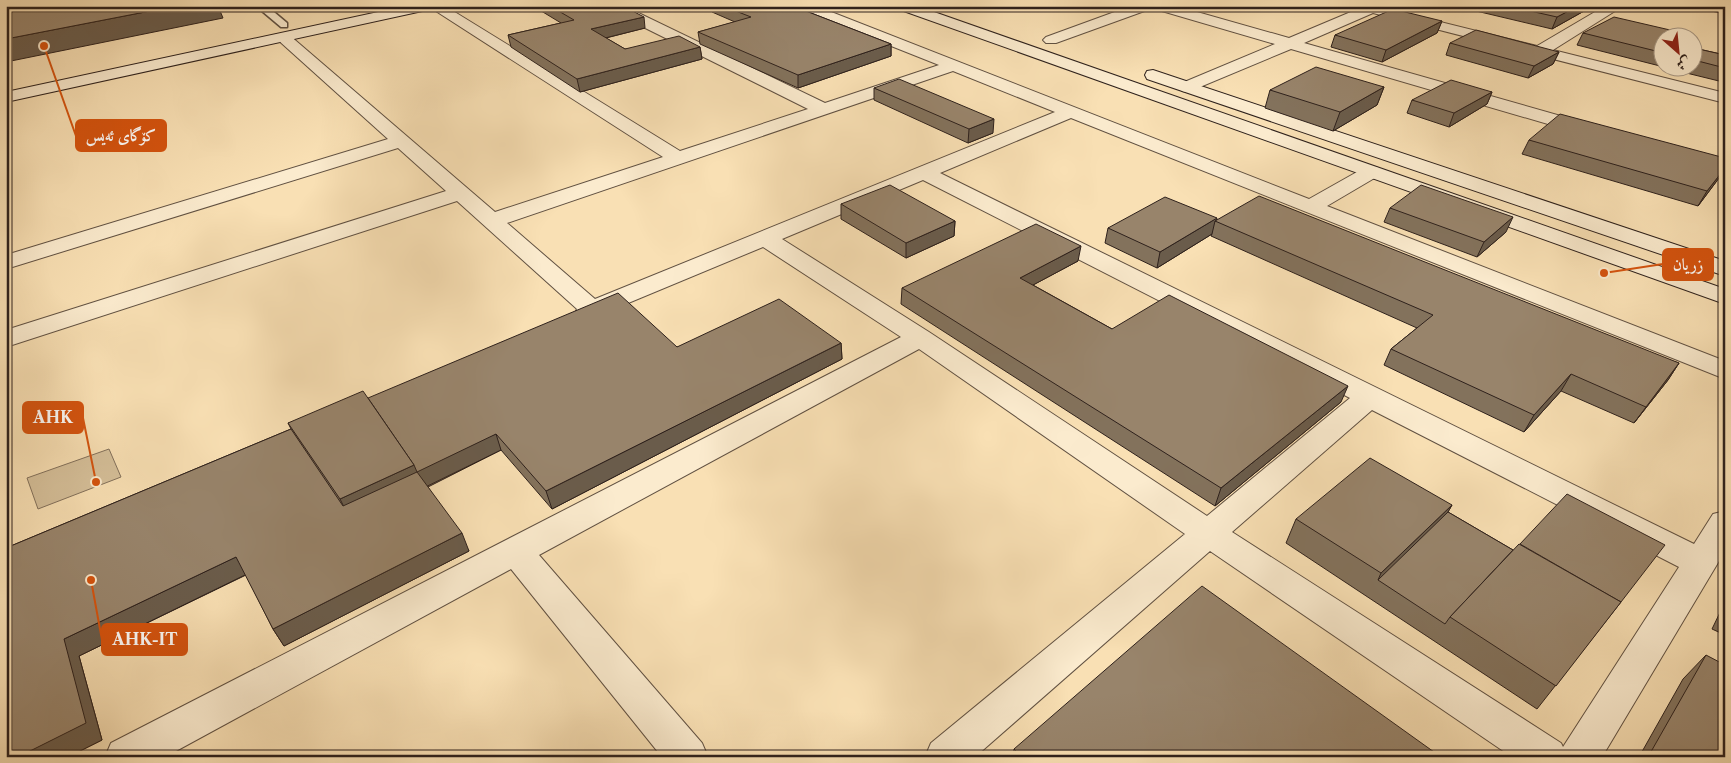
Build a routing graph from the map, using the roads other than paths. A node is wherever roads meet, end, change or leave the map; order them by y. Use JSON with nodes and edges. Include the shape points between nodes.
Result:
{"nodes":[{"id":1,"x":427,"y":6,"type":"edge"},
{"id":2,"x":435,"y":6,"type":"edge"},
{"id":3,"x":612,"y":6,"type":"edge"},
{"id":4,"x":803,"y":6,"type":"edge"},
{"id":5,"x":903,"y":6,"type":"edge"},
{"id":6,"x":951,"y":6,"type":"edge"},
{"id":7,"x":1145,"y":6,"type":"edge"},
{"id":8,"x":1160,"y":6,"type":"edge"},
{"id":9,"x":1616,"y":6,"type":"edge"},
{"id":10,"x":1375,"y":7,"type":"edge"},
{"id":11,"x":264,"y":9,"type":"dead end"},
{"id":12,"x":367,"y":12,"type":"edge"},
{"id":13,"x":284,"y":31,"type":"junction"},
{"id":14,"x":1051,"y":40,"type":"junction"},
{"id":15,"x":1291,"y":43,"type":"junction"},
{"id":16,"x":1540,"y":51,"type":"junction"},
{"id":17,"x":1088,"y":52,"type":"dead end"},
{"id":18,"x":953,"y":66,"type":"junction"},
{"id":19,"x":1133,"y":68,"type":"dead end"},
{"id":20,"x":6,"y":83,"type":"edge"},
{"id":21,"x":1188,"y":87,"type":"junction"},
{"id":22,"x":1724,"y":96,"type":"edge"},
{"id":23,"x":6,"y":97,"type":"edge"},
{"id":24,"x":823,"y":109,"type":"junction"},
{"id":25,"x":1071,"y":112,"type":"junction"},
{"id":26,"x":1601,"y":133,"type":"edge"},
{"id":27,"x":1343,"y":139,"type":"junction"},
{"id":28,"x":400,"y":141,"type":"junction"},
{"id":29,"x":1318,"y":153,"type":"junction"},
{"id":30,"x":678,"y":158,"type":"junction"},
{"id":31,"x":924,"y":172,"type":"junction"},
{"id":32,"x":1371,"y":172,"type":"junction"},
{"id":33,"x":460,"y":193,"type":"junction"},
{"id":34,"x":1310,"y":207,"type":"junction"},
{"id":35,"x":491,"y":221,"type":"junction"},
{"id":36,"x":765,"y":238,"type":"junction"},
{"id":37,"x":6,"y":262,"type":"edge"},
{"id":38,"x":1725,"y":269,"type":"edge"},
{"id":39,"x":1725,"y":297,"type":"edge"},
{"id":40,"x":592,"y":309,"type":"junction"},
{"id":41,"x":564,"y":321,"type":"edge"},
{"id":42,"x":6,"y":338,"type":"edge"},
{"id":43,"x":920,"y":338,"type":"junction"},
{"id":44,"x":1725,"y":371,"type":"edge"},
{"id":45,"x":1370,"y":396,"type":"junction"},
{"id":46,"x":1725,"y":522,"type":"edge"},
{"id":47,"x":1208,"y":533,"type":"junction"},
{"id":48,"x":515,"y":550,"type":"junction"},
{"id":49,"x":1700,"y":562,"type":"junction"},
{"id":50,"x":125,"y":757,"type":"edge"},
{"id":51,"x":688,"y":757,"type":"edge"},
{"id":52,"x":945,"y":757,"type":"edge"},
{"id":53,"x":1547,"y":757,"type":"edge"},
{"id":54,"x":1578,"y":757,"type":"edge"}],
"edges":[{"from":1,"to":12,"type":"street"},
{"from":2,"to":30,"type":"street"},
{"from":3,"to":24,"type":"street"},
{"from":4,"to":18,"type":"street"},
{"from":5,"to":29,"type":"street"},
{"from":6,"to":14,"type":"street"},
{"from":7,"to":14,"type":"street"},
{"from":8,"to":15,"type":"street"},
{"from":9,"to":16,"type":"street"},
{"from":10,"to":15,"type":"street"},
{"from":10,"to":16,"type":"street"},
{"from":11,"to":13,"type":"lane"},
{"from":12,"to":13,"type":"street"},
{"from":13,"to":20,"type":"street"},
{"from":13,"to":23,"type":"street"},
{"from":13,"to":28,"type":"street"},
{"from":14,"to":17,"type":"street"},
{"from":15,"to":21,"type":"street"},
{"from":15,"to":26,"type":"street"},
{"from":16,"to":22,"type":"street"},
{"from":18,"to":24,"type":"street"},
{"from":18,"to":25,"type":"street"},
{"from":19,"to":21,"type":"street"},
{"from":21,"to":27,"type":"street"},
{"from":24,"to":30,"type":"street"},
{"from":25,"to":31,"type":"street"},
{"from":25,"to":34,"type":"street"},
{"from":27,"to":29,"type":"street"},
{"from":27,"to":38,"type":"street"},
{"from":28,"to":33,"type":"street"},
{"from":28,"to":37,"type":"street"},
{"from":29,"to":32,"type":"street"},
{"from":30,"to":35,"type":"street"},
{"from":31,"to":36,"type":"street"},
{"from":31,"to":45,"type":"street"},
{"from":32,"to":34,"type":"street"},
{"from":32,"to":39,"type":"street"},
{"from":33,"to":35,"type":"street"},
{"from":33,"to":42,"type":"street"},
{"from":34,"to":44,"type":"street"},
{"from":35,"to":40,"type":"street"},
{"from":36,"to":40,"type":"street"},
{"from":36,"to":43,"type":"street"},
{"from":40,"to":41,"type":"street"},
{"from":43,"to":47,"type":"street"},
{"from":43,"to":48,"type":"street"},
{"from":45,"to":47,"type":"street"},
{"from":45,"to":49,"type":"street"},
{"from":46,"to":49,"type":"street"},
{"from":47,"to":52,"type":"street"},
{"from":47,"to":53,"type":"street"},
{"from":48,"to":50,"type":"street"},
{"from":48,"to":51,"type":"street"},
{"from":49,"to":54,"type":"street"}]}
